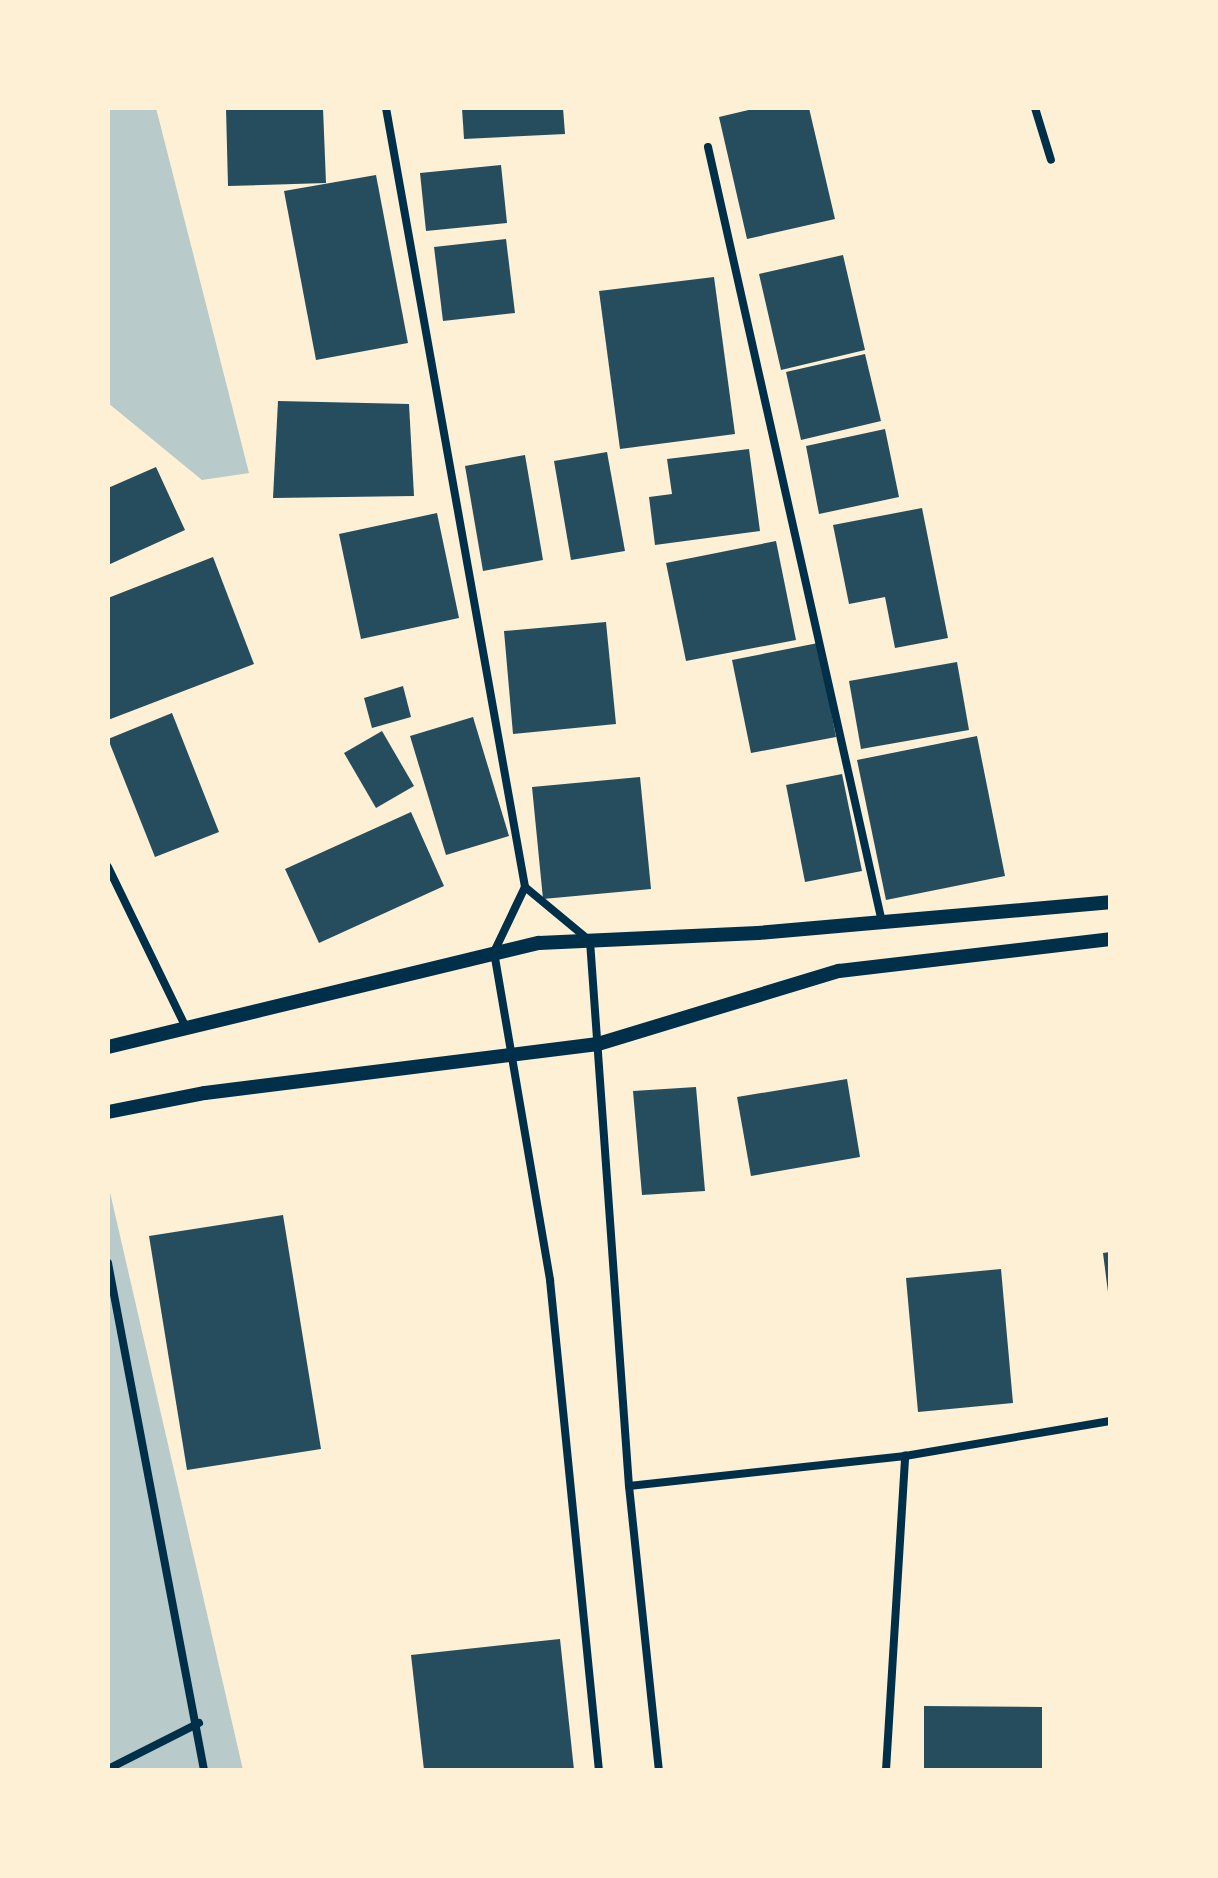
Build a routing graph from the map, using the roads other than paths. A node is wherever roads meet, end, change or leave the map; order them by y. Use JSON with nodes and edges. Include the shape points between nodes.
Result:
{"nodes":[{"id":1,"x":386,"y":108,"type":"edge"},
{"id":2,"x":1035,"y":108,"type":"edge"},
{"id":3,"x":708,"y":147,"type":"dead end"},
{"id":4,"x":1051,"y":160,"type":"dead end"},
{"id":5,"x":108,"y":867,"type":"edge"},
{"id":6,"x":525,"y":887,"type":"junction"},
{"id":7,"x":1110,"y":902,"type":"edge"},
{"id":8,"x":882,"y":922,"type":"junction"},
{"id":9,"x":1110,"y":939,"type":"edge"},
{"id":10,"x":590,"y":941,"type":"junction"},
{"id":11,"x":494,"y":952,"type":"junction"},
{"id":12,"x":187,"y":1030,"type":"junction"},
{"id":13,"x":598,"y":1044,"type":"junction"},
{"id":14,"x":108,"y":1047,"type":"edge"},
{"id":15,"x":510,"y":1056,"type":"junction"},
{"id":16,"x":108,"y":1112,"type":"edge"},
{"id":17,"x":108,"y":1263,"type":"edge"},
{"id":18,"x":1110,"y":1421,"type":"edge"},
{"id":19,"x":905,"y":1456,"type":"junction"},
{"id":20,"x":629,"y":1486,"type":"junction"},
{"id":21,"x":199,"y":1723,"type":"junction"},
{"id":22,"x":108,"y":1769,"type":"edge"},
{"id":23,"x":204,"y":1770,"type":"edge"},
{"id":24,"x":599,"y":1770,"type":"edge"},
{"id":25,"x":659,"y":1770,"type":"edge"},
{"id":26,"x":886,"y":1770,"type":"edge"}],
"edges":[{"from":1,"to":6,"type":"street"},
{"from":2,"to":4,"type":"street"},
{"from":3,"to":8,"type":"street"},
{"from":5,"to":12,"type":"street"},
{"from":6,"to":10,"type":"street"},
{"from":6,"to":11,"type":"street"},
{"from":7,"to":8,"type":"street"},
{"from":8,"to":10,"type":"street"},
{"from":9,"to":13,"type":"street","via":[[839,971]]},
{"from":10,"to":11,"type":"street"},
{"from":10,"to":13,"type":"street"},
{"from":11,"to":12,"type":"street"},
{"from":11,"to":15,"type":"street"},
{"from":12,"to":14,"type":"street"},
{"from":13,"to":15,"type":"street"},
{"from":13,"to":20,"type":"street"},
{"from":15,"to":16,"type":"street","via":[[205,1093]]},
{"from":15,"to":24,"type":"street","via":[[550,1280]]},
{"from":17,"to":21,"type":"street"},
{"from":18,"to":19,"type":"street"},
{"from":19,"to":20,"type":"street"},
{"from":19,"to":26,"type":"street"},
{"from":20,"to":25,"type":"street"},
{"from":21,"to":22,"type":"street"},
{"from":21,"to":23,"type":"street"}]}
